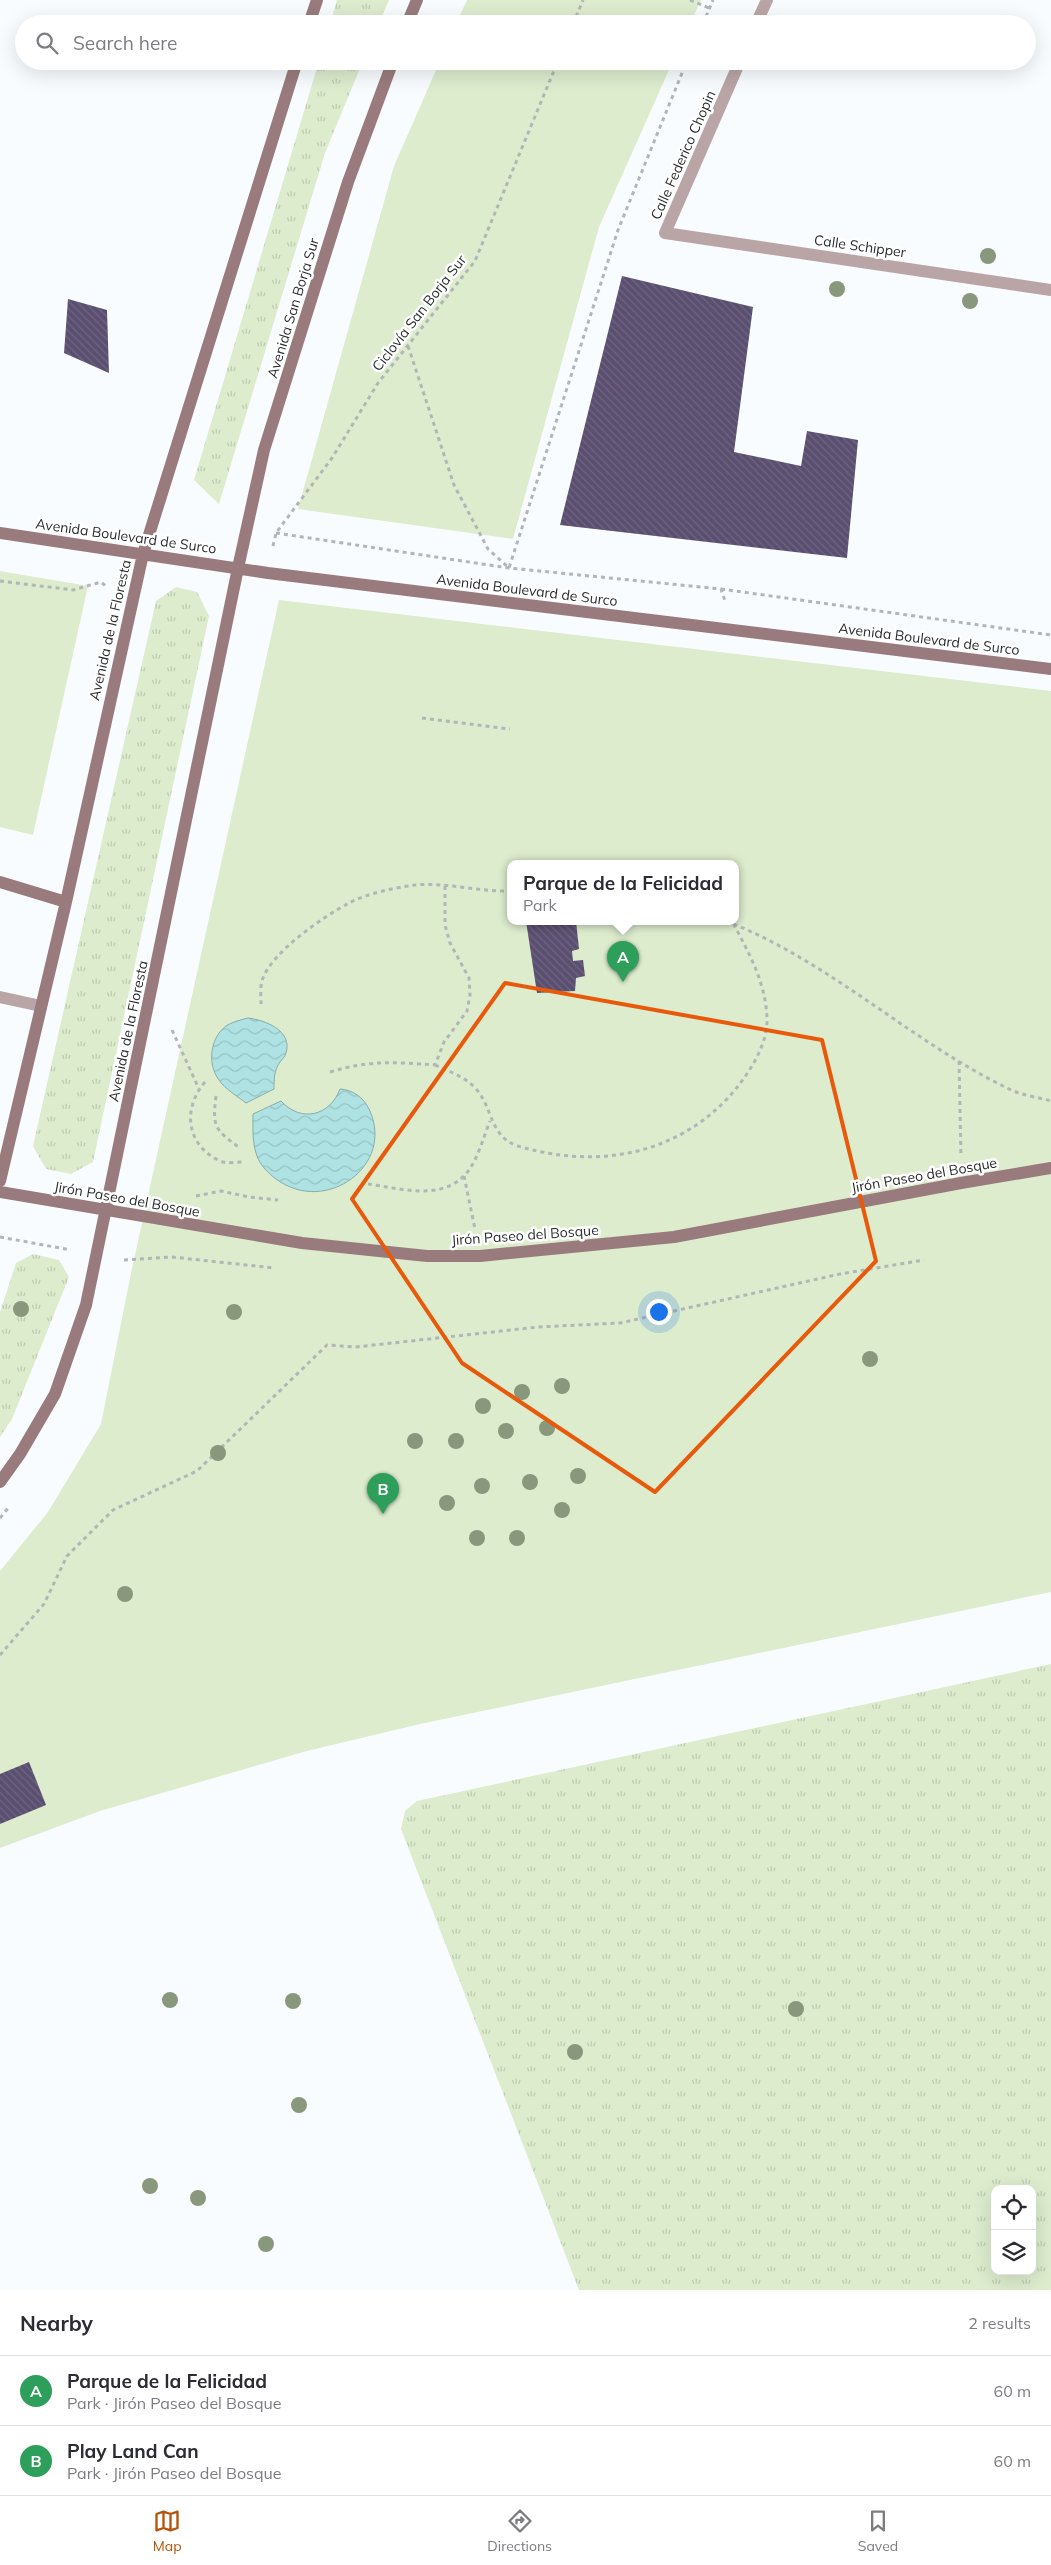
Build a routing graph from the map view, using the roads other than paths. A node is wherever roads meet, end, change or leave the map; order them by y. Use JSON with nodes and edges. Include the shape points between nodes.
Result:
{"nodes":[{"id":1,"x":317,"y":0,"type":"edge"},
{"id":2,"x":417,"y":0,"type":"edge"},
{"id":3,"x":767,"y":0,"type":"edge"},
{"id":4,"x":311,"y":15,"type":"edge"},
{"id":5,"x":411,"y":15,"type":"edge"},
{"id":6,"x":760,"y":15,"type":"edge"},
{"id":7,"x":294,"y":70,"type":"edge"},
{"id":8,"x":390,"y":70,"type":"edge"},
{"id":9,"x":736,"y":70,"type":"edge"},
{"id":10,"x":665,"y":233,"type":"joint"},
{"id":11,"x":1051,"y":290,"type":"edge"},
{"id":12,"x":0,"y":533,"type":"edge"},
{"id":13,"x":143,"y":554,"type":"junction"},
{"id":14,"x":238,"y":568,"type":"junction"},
{"id":15,"x":1051,"y":669,"type":"edge"},
{"id":16,"x":0,"y":882,"type":"edge"},
{"id":17,"x":66,"y":902,"type":"junction"},
{"id":18,"x":0,"y":997,"type":"edge"},
{"id":19,"x":41,"y":1006,"type":"junction"},
{"id":20,"x":1051,"y":1168,"type":"edge"},
{"id":21,"x":0,"y":1181,"type":"edge"},
{"id":22,"x":0,"y":1192,"type":"edge"},
{"id":23,"x":106,"y":1209,"type":"junction"},
{"id":24,"x":0,"y":1482,"type":"edge"}],
"edges":[{"from":1,"to":4,"type":"main road"},
{"from":2,"to":5,"type":"main road"},
{"from":3,"to":6,"type":"street"},
{"from":7,"to":13,"type":"main road"},
{"from":8,"to":14,"type":"main road","name":"Avenida San Borja Sur","via":[[348,182],[264,450]]},
{"from":9,"to":10,"type":"street","name":"Calle Federico Chopin"},
{"from":10,"to":11,"type":"street","name":"Calle Schipper"},
{"from":12,"to":13,"type":"main road","name":"Avenida Boulevard de Surco"},
{"from":13,"to":14,"type":"main road","name":"Avenida Boulevard de Surco"},
{"from":13,"to":17,"type":"main road","name":"Avenida de la Floresta"},
{"from":14,"to":15,"type":"main road","name":"Avenida Boulevard de Surco","via":[[498,603]]},
{"from":14,"to":23,"type":"main road","name":"Avenida de la Floresta"},
{"from":16,"to":17,"type":"main road"},
{"from":17,"to":19,"type":"main road","name":"Avenida de la Floresta"},
{"from":18,"to":19,"type":"street"},
{"from":19,"to":21,"type":"main road","name":"Avenida de la Floresta"},
{"from":20,"to":23,"type":"main road","name":"Jirón Paseo del Bosque","via":[[674,1237],[480,1256],[427,1256],[302,1243]]},
{"from":22,"to":23,"type":"main road","name":"Jirón Paseo del Bosque"},
{"from":23,"to":24,"type":"main road","name":"Avenida de la Floresta","via":[[86,1305],[55,1394]]}]}
